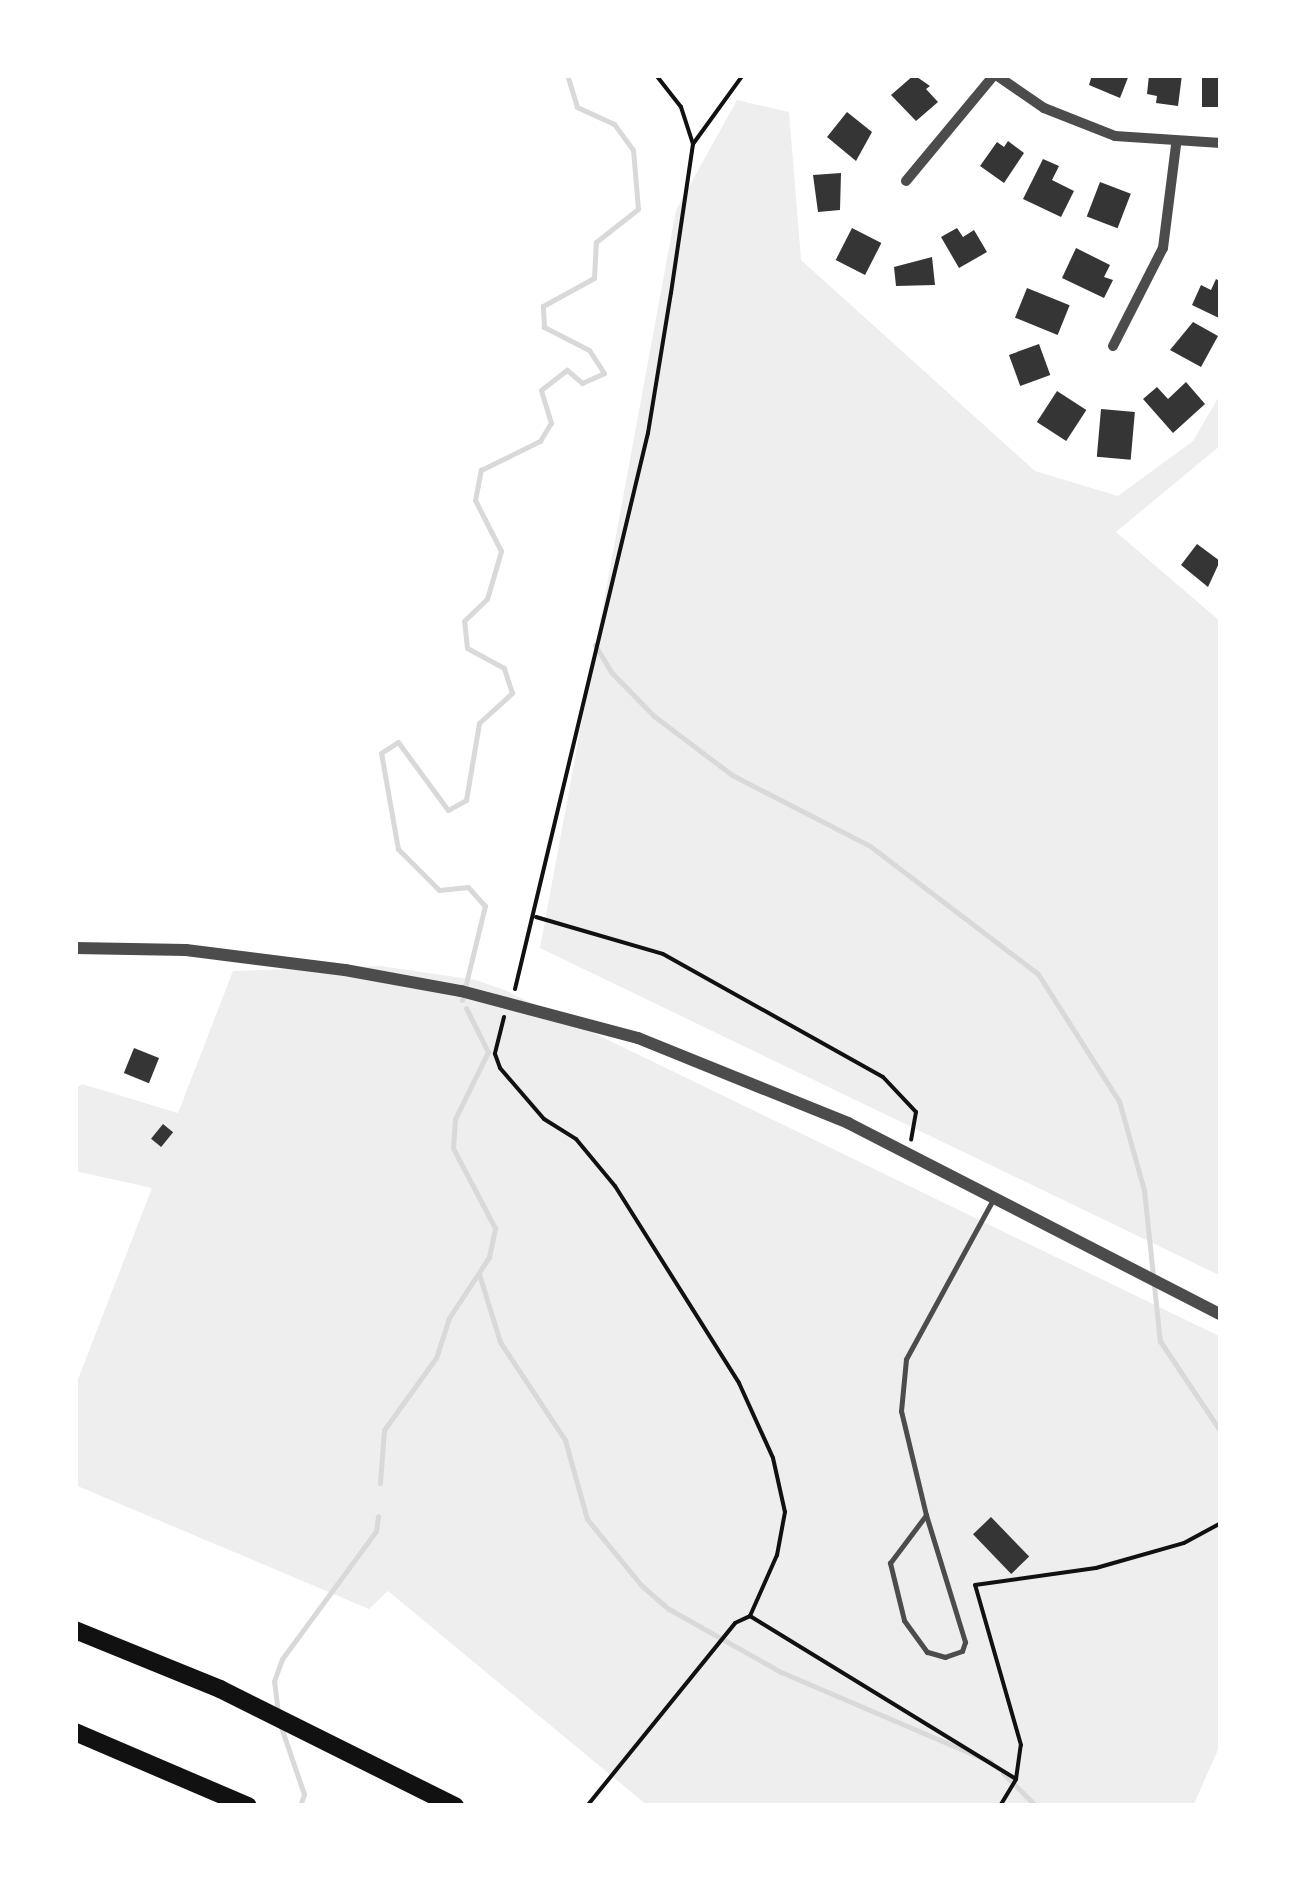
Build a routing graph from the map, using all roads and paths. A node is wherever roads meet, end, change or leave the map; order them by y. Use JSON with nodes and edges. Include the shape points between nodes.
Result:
{"nodes":[{"id":1,"x":656,"y":75,"type":"edge"},
{"id":2,"x":743,"y":75,"type":"edge"},
{"id":3,"x":995,"y":75,"type":"edge"},
{"id":4,"x":1221,"y":143,"type":"edge"},
{"id":5,"x":693,"y":144,"type":"junction"},
{"id":6,"x":1176,"y":145,"type":"junction"},
{"id":7,"x":906,"y":182,"type":"dead end"},
{"id":8,"x":1113,"y":346,"type":"dead end"},
{"id":9,"x":536,"y":916,"type":"junction"},
{"id":10,"x":75,"y":948,"type":"edge"},
{"id":11,"x":909,"y":1154,"type":"junction"},
{"id":12,"x":994,"y":1198,"type":"junction"},
{"id":13,"x":1221,"y":1314,"type":"edge"},
{"id":14,"x":926,"y":1515,"type":"junction"},
{"id":15,"x":1221,"y":1524,"type":"edge"},
{"id":16,"x":750,"y":1616,"type":"junction"},
{"id":17,"x":75,"y":1630,"type":"edge"},
{"id":18,"x":75,"y":1732,"type":"edge"},
{"id":19,"x":1016,"y":1779,"type":"junction"},
{"id":20,"x":248,"y":1806,"type":"edge"},
{"id":21,"x":455,"y":1806,"type":"edge"},
{"id":22,"x":587,"y":1806,"type":"edge"},
{"id":23,"x":1000,"y":1806,"type":"edge"}],
"edges":[{"from":1,"to":5,"type":"path","via":[[681,106]]},
{"from":2,"to":5,"type":"path"},
{"from":3,"to":6,"type":"street","via":[[1089,128]]},
{"from":3,"to":7,"type":"street"},
{"from":4,"to":6,"type":"street"},
{"from":5,"to":9,"type":"path","via":[[648,434]]},
{"from":6,"to":8,"type":"street","via":[[1163,248]]},
{"from":9,"to":11,"type":"path","via":[[663,954],[883,1077],[916,1112]]},
{"from":9,"to":16,"type":"path","via":[[495,1054],[544,1119],[576,1139],[615,1186],[739,1384],[773,1458],[785,1512],[777,1555]]},
{"from":10,"to":11,"type":"street","via":[[266,958],[573,1018],[730,1072]]},
{"from":11,"to":12,"type":"street"},
{"from":12,"to":13,"type":"street"},
{"from":12,"to":14,"type":"lane","via":[[906,1358],[901,1411]]},
{"from":14,"to":14,"type":"lane","via":[[890,1563],[904,1620],[927,1652],[946,1657],[962,1651],[965,1642]]},
{"from":15,"to":19,"type":"path","via":[[1184,1543],[1096,1568],[975,1585],[1020,1746]]},
{"from":16,"to":19,"type":"path"},
{"from":16,"to":22,"type":"path","via":[[728,1632]]},
{"from":17,"to":21,"type":"highway","via":[[220,1690]]},
{"from":18,"to":20,"type":"highway"},
{"from":19,"to":23,"type":"path"}]}
